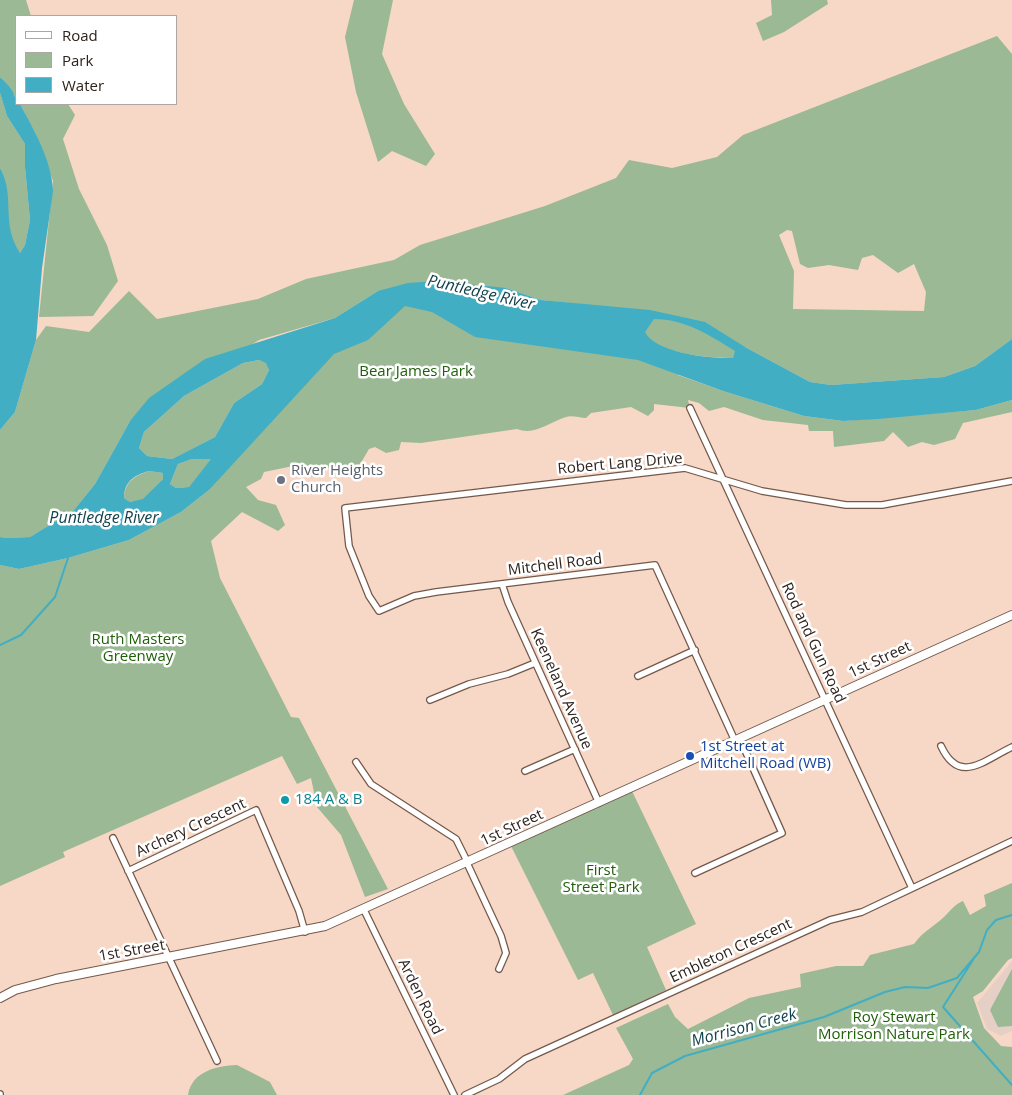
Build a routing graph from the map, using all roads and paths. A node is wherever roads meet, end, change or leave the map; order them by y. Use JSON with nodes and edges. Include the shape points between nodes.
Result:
{"nodes":[{"id":1,"x":690,"y":408,"type":"dead end"},
{"id":2,"x":724,"y":481,"type":"junction"},
{"id":3,"x":1012,"y":481,"type":"edge"},
{"id":4,"x":345,"y":508,"type":"joint"},
{"id":5,"x":502,"y":584,"type":"junction"},
{"id":6,"x":1012,"y":615,"type":"edge"},
{"id":7,"x":695,"y":650,"type":"junction"},
{"id":8,"x":535,"y":663,"type":"junction"},
{"id":9,"x":638,"y":676,"type":"dead end"},
{"id":10,"x":430,"y":700,"type":"dead end"},
{"id":11,"x":825,"y":700,"type":"junction"},
{"id":12,"x":737,"y":740,"type":"junction"},
{"id":13,"x":941,"y":746,"type":"dead end"},
{"id":14,"x":1012,"y":748,"type":"edge"},
{"id":15,"x":574,"y":749,"type":"junction"},
{"id":16,"x":356,"y":762,"type":"dead end"},
{"id":17,"x":525,"y":771,"type":"dead end"},
{"id":18,"x":599,"y":803,"type":"junction"},
{"id":19,"x":112,"y":838,"type":"dead end"},
{"id":20,"x":1012,"y":841,"type":"edge"},
{"id":21,"x":467,"y":863,"type":"junction"},
{"id":22,"x":128,"y":871,"type":"junction"},
{"id":23,"x":695,"y":873,"type":"dead end"},
{"id":24,"x":912,"y":888,"type":"junction"},
{"id":25,"x":364,"y":910,"type":"junction"},
{"id":26,"x":305,"y":932,"type":"junction"},
{"id":27,"x":168,"y":959,"type":"junction"},
{"id":28,"x":499,"y":969,"type":"dead end"},
{"id":29,"x":0,"y":998,"type":"edge"},
{"id":30,"x":217,"y":1062,"type":"dead end"},
{"id":31,"x":454,"y":1095,"type":"edge"},
{"id":32,"x":465,"y":1095,"type":"edge"}],
"edges":[{"from":1,"to":2,"type":"street","name":"Rod and Gun Road"},
{"from":2,"to":3,"type":"street","name":"Robert Lang Drive","via":[[846,505],[882,505]]},
{"from":2,"to":4,"type":"street","name":"Robert Lang Drive","via":[[684,468]]},
{"from":2,"to":11,"type":"street","name":"Rod and Gun Road"},
{"from":4,"to":5,"type":"street","name":"Mitchell Road","via":[[349,546],[369,596],[380,611],[421,595]]},
{"from":5,"to":7,"type":"street","name":"Mitchell Road","via":[[655,565]]},
{"from":5,"to":8,"type":"street","name":"Keeneland Avenue"},
{"from":6,"to":11,"type":"street","name":"1st Street"},
{"from":7,"to":9,"type":"street"},
{"from":7,"to":12,"type":"street","name":"Mitchell Road"},
{"from":8,"to":10,"type":"street"},
{"from":8,"to":15,"type":"street","name":"Keeneland Avenue"},
{"from":11,"to":12,"type":"street","name":"1st Street"},
{"from":11,"to":24,"type":"street","name":"Rod and Gun Road"},
{"from":12,"to":18,"type":"street","name":"1st Street"},
{"from":12,"to":23,"type":"street","name":"Mitchell Road","via":[[782,833]]},
{"from":13,"to":14,"type":"street","via":[[951,764],[960,768]]},
{"from":15,"to":17,"type":"street"},
{"from":15,"to":18,"type":"street","name":"Keeneland Avenue"},
{"from":16,"to":21,"type":"street","via":[[371,784],[456,839]]},
{"from":18,"to":21,"type":"street","name":"1st Street"},
{"from":19,"to":22,"type":"street"},
{"from":20,"to":24,"type":"street","name":"Embleton Crescent"},
{"from":21,"to":25,"type":"street","name":"1st Street"},
{"from":21,"to":28,"type":"street","via":[[501,936],[506,953]]},
{"from":22,"to":26,"type":"street","name":"Archery Crescent","via":[[256,810]]},
{"from":22,"to":27,"type":"street"},
{"from":24,"to":32,"type":"street","name":"Embleton Crescent","via":[[862,912],[830,920],[534,1055],[499,1079]]},
{"from":25,"to":26,"type":"street","name":"1st Street"},
{"from":25,"to":31,"type":"street","name":"Arden Road"},
{"from":26,"to":27,"type":"street","name":"1st Street"},
{"from":27,"to":29,"type":"street","name":"1st Street","via":[[46,981]]},
{"from":27,"to":30,"type":"street"}]}
